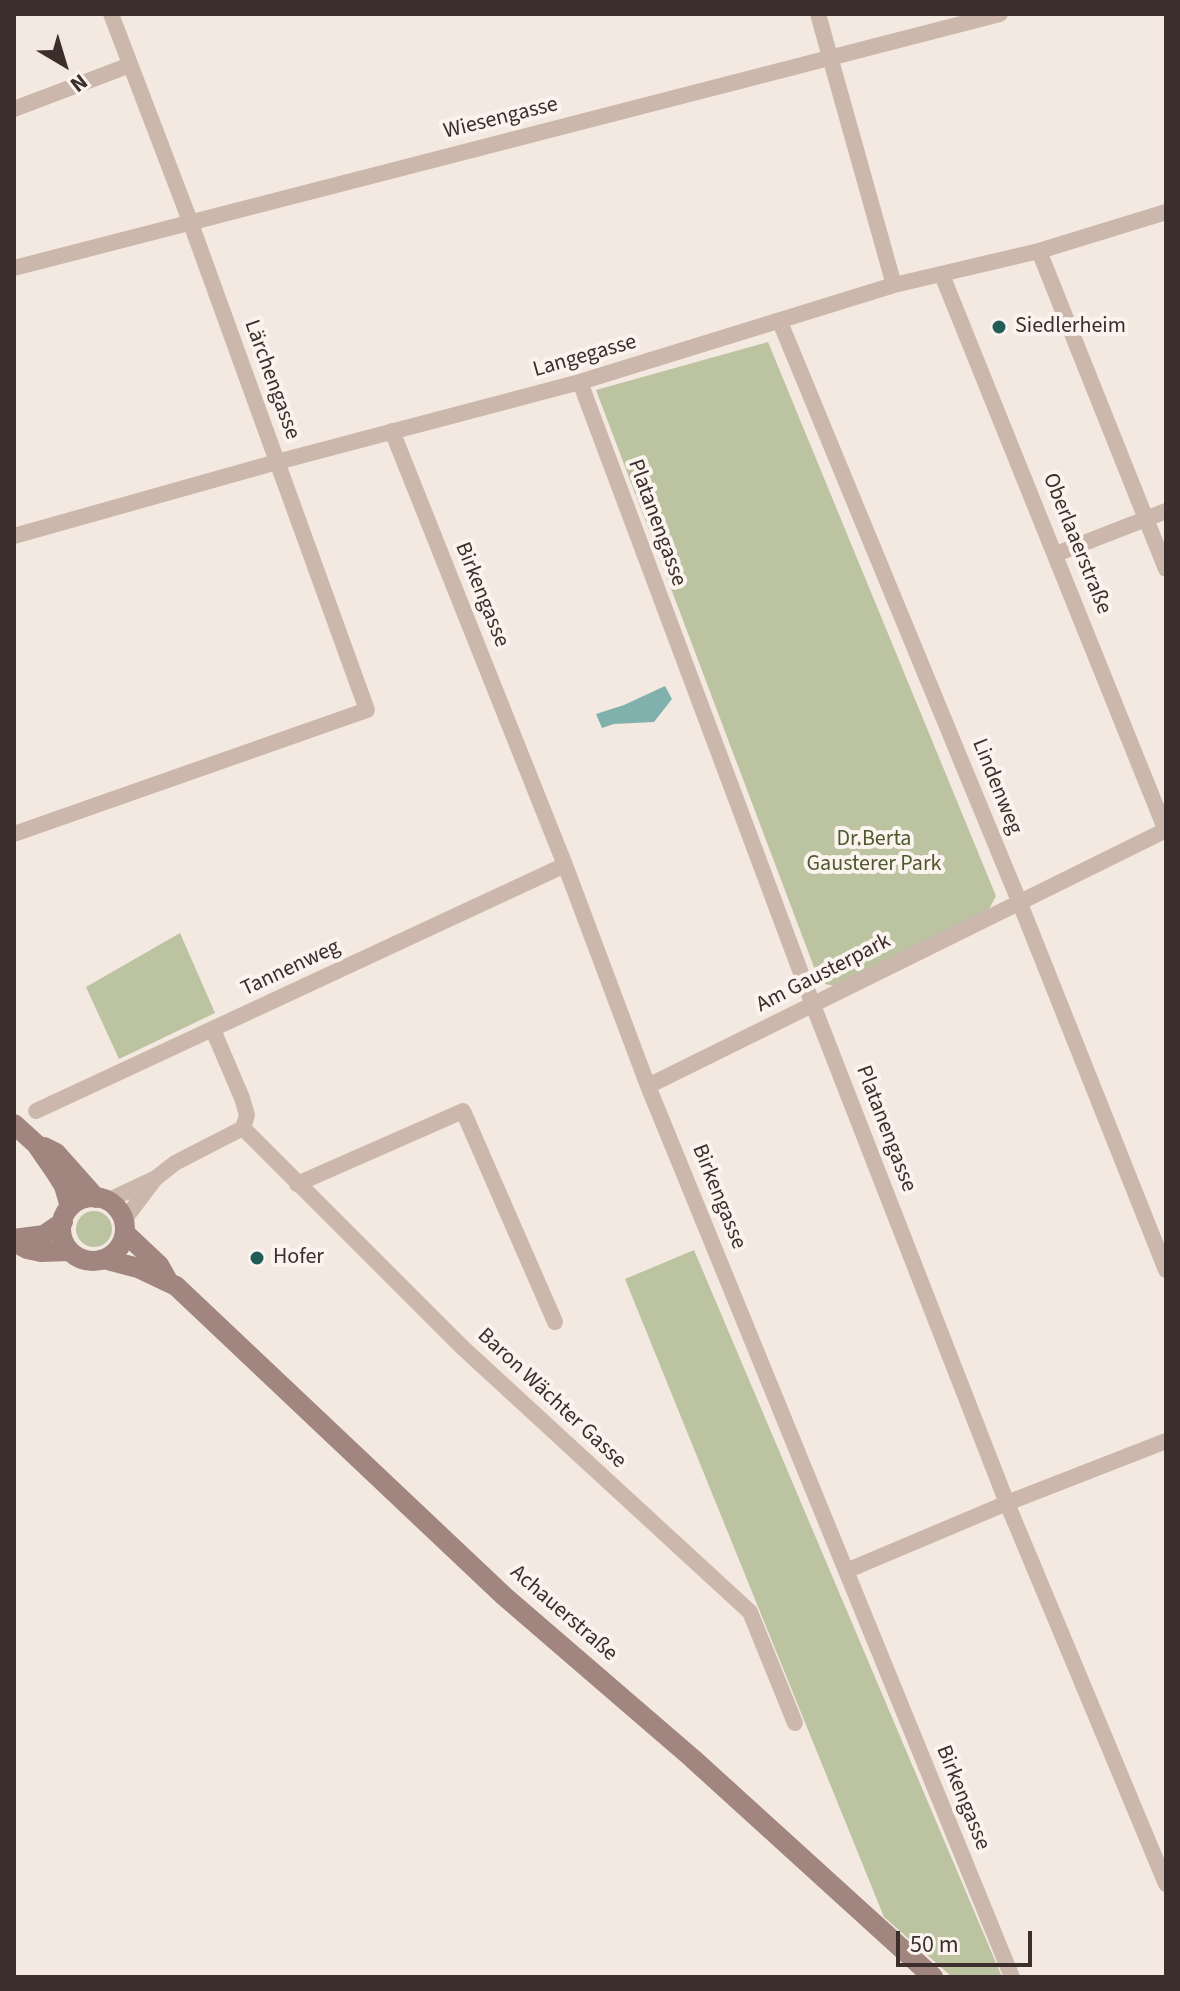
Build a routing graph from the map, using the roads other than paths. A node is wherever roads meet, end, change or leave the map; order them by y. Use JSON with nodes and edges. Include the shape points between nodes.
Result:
{"nodes":[{"id":1,"x":111,"y":14,"type":"edge"},
{"id":2,"x":818,"y":14,"type":"edge"},
{"id":3,"x":1000,"y":14,"type":"edge"},
{"id":4,"x":829,"y":59,"type":"junction"},
{"id":5,"x":130,"y":65,"type":"junction"},
{"id":6,"x":14,"y":109,"type":"edge"},
{"id":7,"x":1166,"y":212,"type":"edge"},
{"id":8,"x":190,"y":221,"type":"junction"},
{"id":9,"x":1039,"y":251,"type":"junction"},
{"id":10,"x":14,"y":268,"type":"edge"},
{"id":11,"x":942,"y":275,"type":"junction"},
{"id":12,"x":894,"y":285,"type":"junction"},
{"id":13,"x":780,"y":322,"type":"junction"},
{"id":14,"x":580,"y":382,"type":"junction"},
{"id":15,"x":392,"y":431,"type":"junction"},
{"id":16,"x":277,"y":462,"type":"junction"},
{"id":17,"x":1166,"y":511,"type":"edge"},
{"id":18,"x":1145,"y":519,"type":"junction"},
{"id":19,"x":14,"y":536,"type":"edge"},
{"id":20,"x":1056,"y":554,"type":"junction"},
{"id":21,"x":1166,"y":569,"type":"edge"},
{"id":22,"x":1166,"y":830,"type":"edge"},
{"id":23,"x":14,"y":834,"type":"edge"},
{"id":24,"x":565,"y":865,"type":"junction"},
{"id":25,"x":1019,"y":901,"type":"junction"},
{"id":26,"x":813,"y":1005,"type":"junction"},
{"id":27,"x":213,"y":1030,"type":"junction"},
{"id":28,"x":648,"y":1086,"type":"junction"},
{"id":29,"x":36,"y":1111,"type":"dead end"},
{"id":30,"x":14,"y":1124,"type":"edge"},
{"id":31,"x":243,"y":1128,"type":"junction"},
{"id":32,"x":36,"y":1144,"type":"junction"},
{"id":33,"x":156,"y":1178,"type":"junction"},
{"id":34,"x":297,"y":1184,"type":"junction"},
{"id":35,"x":102,"y":1199,"type":"junction"},
{"id":36,"x":66,"y":1214,"type":"junction"},
{"id":37,"x":124,"y":1226,"type":"junction"},
{"id":38,"x":14,"y":1240,"type":"edge"},
{"id":39,"x":70,"y":1251,"type":"junction"},
{"id":40,"x":104,"y":1259,"type":"junction"},
{"id":41,"x":1166,"y":1270,"type":"edge"},
{"id":42,"x":168,"y":1281,"type":"junction"},
{"id":43,"x":555,"y":1322,"type":"dead end"},
{"id":44,"x":1166,"y":1441,"type":"edge"},
{"id":45,"x":1007,"y":1503,"type":"junction"},
{"id":46,"x":846,"y":1571,"type":"junction"},
{"id":47,"x":795,"y":1723,"type":"dead end"},
{"id":48,"x":1166,"y":1884,"type":"edge"},
{"id":49,"x":933,"y":1977,"type":"edge"},
{"id":50,"x":1012,"y":1977,"type":"edge"}],
"edges":[{"from":1,"to":5,"type":"street","name":"Lärchengasse"},
{"from":2,"to":4,"type":"street"},
{"from":3,"to":4,"type":"street","name":"Wiesengasse"},
{"from":4,"to":8,"type":"street","name":"Wiesengasse"},
{"from":4,"to":12,"type":"street"},
{"from":5,"to":6,"type":"street"},
{"from":5,"to":8,"type":"street","name":"Lärchengasse"},
{"from":7,"to":9,"type":"street","name":"Langegasse"},
{"from":8,"to":10,"type":"street","name":"Wiesengasse"},
{"from":8,"to":16,"type":"street","name":"Lärchengasse"},
{"from":9,"to":11,"type":"street","name":"Langegasse"},
{"from":9,"to":18,"type":"street"},
{"from":11,"to":12,"type":"street","name":"Langegasse"},
{"from":11,"to":20,"type":"street","name":"Oberlaaerstraße"},
{"from":12,"to":13,"type":"street","name":"Langegasse"},
{"from":13,"to":14,"type":"street","name":"Langegasse"},
{"from":13,"to":25,"type":"street","name":"Lindenweg"},
{"from":14,"to":15,"type":"street","name":"Langegasse"},
{"from":14,"to":26,"type":"street","name":"Platanengasse"},
{"from":15,"to":16,"type":"street","name":"Langegasse"},
{"from":15,"to":24,"type":"street","name":"Birkengasse"},
{"from":16,"to":19,"type":"street","name":"Langegasse"},
{"from":16,"to":23,"type":"street","name":"Lärchengasse","via":[[367,710]]},
{"from":17,"to":18,"type":"street"},
{"from":18,"to":20,"type":"street"},
{"from":18,"to":21,"type":"street"},
{"from":20,"to":22,"type":"street","name":"Oberlaaerstraße"},
{"from":22,"to":25,"type":"street","name":"Am Gausterpark"},
{"from":24,"to":27,"type":"street","name":"Tannenweg"},
{"from":24,"to":28,"type":"street","name":"Birkengasse"},
{"from":25,"to":26,"type":"street","name":"Am Gausterpark"},
{"from":25,"to":41,"type":"street","name":"Lindenweg"},
{"from":26,"to":28,"type":"street","name":"Am Gausterpark"},
{"from":26,"to":45,"type":"street","name":"Platanengasse"},
{"from":27,"to":29,"type":"street","name":"Tannenweg"},
{"from":27,"to":31,"type":"street","via":[[242,1098],[247,1115]]},
{"from":28,"to":46,"type":"street","name":"Birkengasse"},
{"from":30,"to":32,"type":"street"},
{"from":31,"to":33,"type":"street"},
{"from":31,"to":34,"type":"street","name":"Baron Wächter Gasse"},
{"from":32,"to":35,"type":"street","via":[[56,1153]]},
{"from":32,"to":36,"type":"street","via":[[64,1186]]},
{"from":33,"to":35,"type":"street"},
{"from":33,"to":37,"type":"street"},
{"from":34,"to":43,"type":"street","via":[[463,1111]]},
{"from":34,"to":47,"type":"street","name":"Baron Wächter Gasse","via":[[462,1347],[750,1612]]},
{"from":35,"to":36,"type":"street","via":[[84,1199]]},
{"from":35,"to":37,"type":"street","via":[[117,1208]]},
{"from":36,"to":38,"type":"street","via":[[44,1235]]},
{"from":36,"to":39,"type":"street","via":[[62,1235]]},
{"from":37,"to":40,"type":"street","via":[[119,1248]]},
{"from":37,"to":42,"type":"street","name":"Achauerstraße"},
{"from":38,"to":39,"type":"street","via":[[41,1252]]},
{"from":39,"to":40,"type":"street","via":[[86,1260]]},
{"from":40,"to":42,"type":"street","name":"Achauerstraße"},
{"from":42,"to":49,"type":"street","name":"Achauerstraße","via":[[504,1596]]},
{"from":44,"to":45,"type":"street"},
{"from":45,"to":46,"type":"street"},
{"from":45,"to":48,"type":"street","name":"Platanengasse"},
{"from":46,"to":50,"type":"street","name":"Birkengasse"}]}
